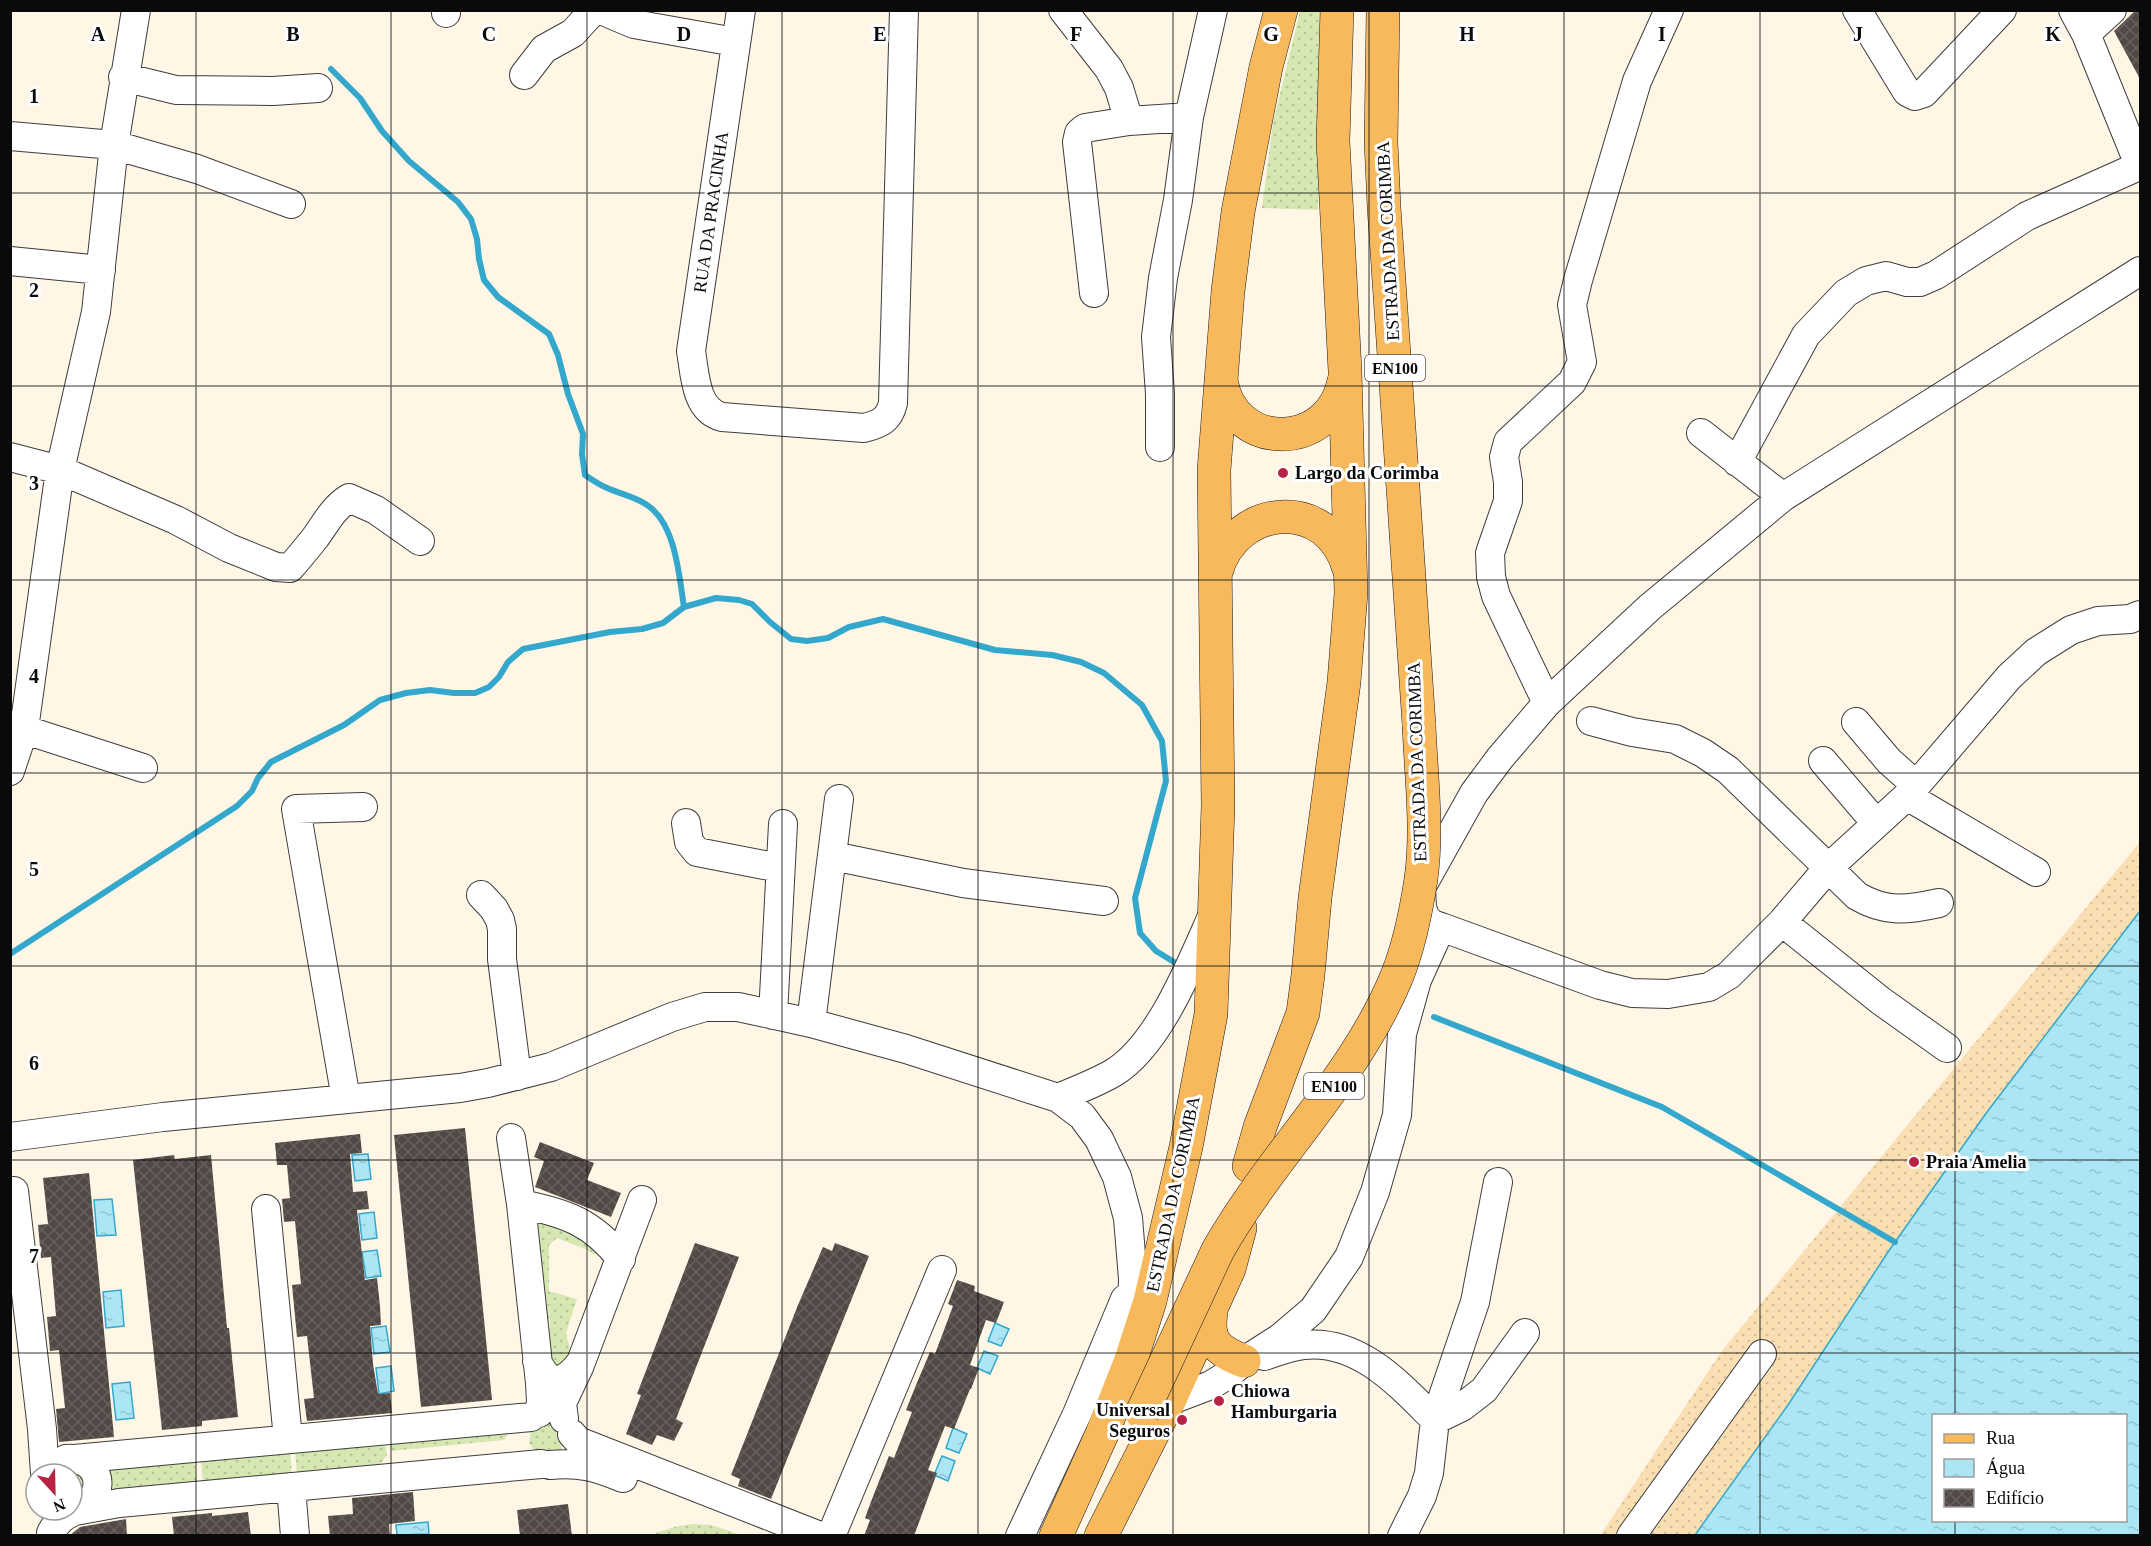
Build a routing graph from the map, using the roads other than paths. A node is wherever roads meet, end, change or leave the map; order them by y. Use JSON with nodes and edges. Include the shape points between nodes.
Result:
{"nodes":[{"id":1,"x":136,"y":10,"type":"edge"},
{"id":2,"x":596,"y":10,"type":"edge"},
{"id":3,"x":601,"y":10,"type":"edge"},
{"id":4,"x":741,"y":10,"type":"edge"},
{"id":5,"x":904,"y":10,"type":"edge"},
{"id":6,"x":1063,"y":10,"type":"edge"},
{"id":7,"x":1213,"y":10,"type":"edge"},
{"id":8,"x":1281,"y":10,"type":"edge"},
{"id":9,"x":1337,"y":10,"type":"edge"},
{"id":10,"x":1383,"y":10,"type":"edge"},
{"id":11,"x":1669,"y":10,"type":"edge"},
{"id":12,"x":1857,"y":10,"type":"edge"},
{"id":13,"x":2002,"y":10,"type":"edge"},
{"id":14,"x":2112,"y":10,"type":"edge"},
{"id":15,"x":2079,"y":22,"type":"edge"},
{"id":16,"x":735,"y":42,"type":"junction"},
{"id":17,"x":524,"y":75,"type":"dead end"},
{"id":18,"x":123,"y":77,"type":"junction"},
{"id":19,"x":318,"y":88,"type":"dead end"},
{"id":20,"x":1189,"y":117,"type":"junction"},
{"id":21,"x":1129,"y":121,"type":"junction"},
{"id":22,"x":10,"y":135,"type":"edge"},
{"id":23,"x":114,"y":145,"type":"junction"},
{"id":24,"x":2140,"y":166,"type":"edge"},
{"id":25,"x":291,"y":204,"type":"dead end"},
{"id":26,"x":10,"y":261,"type":"edge"},
{"id":27,"x":101,"y":270,"type":"junction"},
{"id":28,"x":2140,"y":271,"type":"edge"},
{"id":29,"x":1094,"y":293,"type":"dead end"},
{"id":30,"x":1344,"y":371,"type":"junction"},
{"id":31,"x":1221,"y":372,"type":"junction"},
{"id":32,"x":1701,"y":433,"type":"dead end"},
{"id":33,"x":1160,"y":447,"type":"dead end"},
{"id":34,"x":10,"y":457,"type":"edge"},
{"id":35,"x":1737,"y":462,"type":"junction"},
{"id":36,"x":60,"y":470,"type":"junction"},
{"id":37,"x":1783,"y":497,"type":"junction"},
{"id":38,"x":420,"y":541,"type":"dead end"},
{"id":39,"x":1351,"y":582,"type":"junction"},
{"id":40,"x":1215,"y":583,"type":"junction"},
{"id":41,"x":2140,"y":615,"type":"edge"},
{"id":42,"x":1547,"y":704,"type":"junction"},
{"id":43,"x":1591,"y":721,"type":"dead end"},
{"id":44,"x":1856,"y":722,"type":"dead end"},
{"id":45,"x":17,"y":727,"type":"edge"},
{"id":46,"x":1823,"y":760,"type":"dead end"},
{"id":47,"x":143,"y":768,"type":"dead end"},
{"id":48,"x":10,"y":771,"type":"edge"},
{"id":49,"x":1912,"y":790,"type":"junction"},
{"id":50,"x":839,"y":799,"type":"dead end"},
{"id":51,"x":363,"y":807,"type":"dead end"},
{"id":52,"x":686,"y":823,"type":"dead end"},
{"id":53,"x":1876,"y":823,"type":"junction"},
{"id":54,"x":783,"y":824,"type":"dead end"},
{"id":55,"x":833,"y":856,"type":"junction"},
{"id":56,"x":780,"y":868,"type":"junction"},
{"id":57,"x":1828,"y":868,"type":"junction"},
{"id":58,"x":2036,"y":872,"type":"dead end"},
{"id":59,"x":482,"y":895,"type":"dead end"},
{"id":60,"x":1104,"y":901,"type":"dead end"},
{"id":61,"x":1939,"y":903,"type":"dead end"},
{"id":62,"x":1214,"y":911,"type":"junction"},
{"id":63,"x":1782,"y":922,"type":"junction"},
{"id":64,"x":1441,"y":927,"type":"junction"},
{"id":65,"x":773,"y":1015,"type":"junction"},
{"id":66,"x":810,"y":1023,"type":"junction"},
{"id":67,"x":1947,"y":1048,"type":"dead end"},
{"id":68,"x":517,"y":1076,"type":"junction"},
{"id":69,"x":1059,"y":1098,"type":"junction"},
{"id":70,"x":346,"y":1099,"type":"junction"},
{"id":71,"x":10,"y":1137,"type":"edge"},
{"id":72,"x":511,"y":1138,"type":"dead end"},
{"id":73,"x":1186,"y":1147,"type":"junction"},
{"id":74,"x":1249,"y":1166,"type":"dead end"},
{"id":75,"x":1498,"y":1182,"type":"dead end"},
{"id":76,"x":14,"y":1191,"type":"dead end"},
{"id":77,"x":642,"y":1200,"type":"dead end"},
{"id":78,"x":521,"y":1204,"type":"junction"},
{"id":79,"x":266,"y":1209,"type":"dead end"},
{"id":80,"x":1240,"y":1228,"type":"dead end"},
{"id":81,"x":621,"y":1259,"type":"junction"},
{"id":82,"x":942,"y":1270,"type":"dead end"},
{"id":83,"x":1133,"y":1279,"type":"junction"},
{"id":84,"x":1212,"y":1306,"type":"junction"},
{"id":85,"x":1525,"y":1333,"type":"dead end"},
{"id":86,"x":1762,"y":1354,"type":"dead end"},
{"id":87,"x":1131,"y":1360,"type":"junction"},
{"id":88,"x":537,"y":1361,"type":"junction"},
{"id":89,"x":1244,"y":1361,"type":"junction"},
{"id":90,"x":581,"y":1362,"type":"junction"},
{"id":91,"x":1155,"y":1407,"type":"junction"},
{"id":92,"x":1435,"y":1420,"type":"junction"},
{"id":93,"x":551,"y":1421,"type":"junction"},
{"id":94,"x":288,"y":1439,"type":"junction"},
{"id":95,"x":56,"y":1462,"type":"edge"},
{"id":96,"x":84,"y":1464,"type":"edge"},
{"id":97,"x":84,"y":1465,"type":"edge"},
{"id":98,"x":545,"y":1465,"type":"junction"},
{"id":99,"x":291,"y":1488,"type":"junction"},
{"id":100,"x":84,"y":1504,"type":"edge"},
{"id":101,"x":84,"y":1515,"type":"edge"},
{"id":102,"x":1020,"y":1534,"type":"edge"},
{"id":103,"x":295,"y":1536,"type":"edge"},
{"id":104,"x":768,"y":1536,"type":"edge"},
{"id":105,"x":820,"y":1536,"type":"edge"},
{"id":106,"x":831,"y":1536,"type":"edge"},
{"id":107,"x":1056,"y":1536,"type":"edge"},
{"id":108,"x":1083,"y":1536,"type":"edge"},
{"id":109,"x":1101,"y":1536,"type":"edge"},
{"id":110,"x":1402,"y":1536,"type":"edge"},
{"id":111,"x":1631,"y":1536,"type":"edge"}],
"edges":[{"from":1,"to":18,"type":"street"},
{"from":2,"to":17,"type":"street","via":[[573,33],[543,49]]},
{"from":3,"to":16,"type":"street","via":[[634,24]]},
{"from":4,"to":16,"type":"street","name":"RUA DA PRACINHA"},
{"from":5,"to":16,"type":"street","name":"RUA DA PRACINHA","via":[[891,412],[876,425],[864,428],[722,417],[708,411],[698,390],[691,351]]},
{"from":6,"to":21,"type":"street","via":[[1109,69]]},
{"from":7,"to":20,"type":"street"},
{"from":8,"to":31,"type":"main road","via":[[1238,212]]},
{"from":9,"to":30,"type":"main road","number":"EN100","via":[[1333,141]]},
{"from":10,"to":91,"type":"main road","name":"ESTRADA DA CORIMBA","number":"EN100","bridge":true,"via":[[1384,196],[1419,725],[1424,827],[1421,877],[1397,976],[1376,1020],[1218,1250]]},
{"from":11,"to":42,"type":"street","via":[[1637,81],[1578,280],[1572,305],[1582,362],[1572,382],[1508,442],[1504,457],[1508,501],[1490,553],[1491,577],[1496,596]]},
{"from":12,"to":13,"type":"street","via":[[1906,92],[1916,96],[1924,93]]},
{"from":14,"to":15,"type":"street"},
{"from":15,"to":24,"type":"street"},
{"from":18,"to":19,"type":"street","via":[[176,90]]},
{"from":18,"to":23,"type":"street"},
{"from":20,"to":21,"type":"street"},
{"from":20,"to":33,"type":"street","via":[[1156,337]]},
{"from":21,"to":29,"type":"street","via":[[1084,128],[1077,142]]},
{"from":22,"to":23,"type":"street"},
{"from":23,"to":25,"type":"street","via":[[197,169]]},
{"from":23,"to":27,"type":"street"},
{"from":24,"to":35,"type":"street","via":[[2027,216],[1920,282],[1886,276],[1866,281],[1846,293],[1806,335]]},
{"from":26,"to":27,"type":"street"},
{"from":27,"to":36,"type":"street","via":[[96,312]]},
{"from":28,"to":37,"type":"street"},
{"from":30,"to":31,"type":"main road","via":[[1338,401],[1325,418],[1308,429],[1283,435],[1267,433],[1240,418],[1224,392]]},
{"from":30,"to":39,"type":"main road","number":"EN100"},
{"from":31,"to":40,"type":"main road","via":[[1214,470]]},
{"from":32,"to":35,"type":"street"},
{"from":34,"to":36,"type":"street"},
{"from":35,"to":37,"type":"street"},
{"from":36,"to":38,"type":"street","via":[[276,567],[290,568],[330,514],[349,498],[376,510]]},
{"from":36,"to":45,"type":"street"},
{"from":37,"to":42,"type":"street","via":[[1650,607]]},
{"from":39,"to":40,"type":"main road","via":[[1347,560],[1328,533],[1310,522],[1282,516],[1256,522],[1237,534],[1223,551]]},
{"from":39,"to":74,"type":"main road","number":"EN100","via":[[1344,682],[1303,1012]]},
{"from":40,"to":62,"type":"main road","name":"ESTRADA DA CORIMBA","via":[[1218,806]]},
{"from":41,"to":49,"type":"street","via":[[2098,621],[2072,630],[2036,652],[2009,677]]},
{"from":42,"to":64,"type":"street","via":[[1474,793],[1421,888],[1425,917]]},
{"from":43,"to":57,"type":"street","via":[[1675,739],[1703,753],[1728,770]]},
{"from":44,"to":49,"type":"street"},
{"from":45,"to":47,"type":"street"},
{"from":45,"to":48,"type":"street"},
{"from":46,"to":53,"type":"street"},
{"from":49,"to":53,"type":"street"},
{"from":49,"to":58,"type":"street"},
{"from":50,"to":55,"type":"street"},
{"from":51,"to":70,"type":"street","via":[[296,809]]},
{"from":52,"to":56,"type":"street","via":[[689,842],[697,852]]},
{"from":53,"to":57,"type":"street"},
{"from":54,"to":56,"type":"street"},
{"from":55,"to":60,"type":"street","via":[[963,883]]},
{"from":55,"to":66,"type":"street"},
{"from":56,"to":65,"type":"street"},
{"from":57,"to":61,"type":"street","via":[[1857,896],[1886,909]]},
{"from":57,"to":63,"type":"street"},
{"from":59,"to":68,"type":"street","via":[[494,909],[502,929],[502,959]]},
{"from":62,"to":69,"type":"street","via":[[1177,991],[1135,1055],[1114,1072]]},
{"from":62,"to":73,"type":"main road","name":"ESTRADA DA CORIMBA","via":[[1211,1014]]},
{"from":63,"to":64,"type":"street","via":[[1728,975],[1709,987],[1668,994],[1632,993],[1600,985]]},
{"from":63,"to":67,"type":"street"},
{"from":64,"to":89,"type":"street","via":[[1417,980],[1402,1034],[1397,1115],[1349,1257],[1313,1310]]},
{"from":65,"to":66,"type":"street"},
{"from":65,"to":68,"type":"street","via":[[738,1007],[705,1007],[551,1067]]},
{"from":66,"to":69,"type":"street"},
{"from":68,"to":70,"type":"street","via":[[460,1088]]},
{"from":69,"to":83,"type":"street","via":[[1082,1116],[1117,1177],[1128,1218]]},
{"from":70,"to":71,"type":"street"},
{"from":72,"to":78,"type":"street"},
{"from":73,"to":83,"type":"street"},
{"from":73,"to":87,"type":"main road","name":"ESTRADA DA CORIMBA","via":[[1150,1301]]},
{"from":75,"to":92,"type":"street","via":[[1475,1302]]},
{"from":76,"to":95,"type":"street","via":[[43,1440]]},
{"from":77,"to":81,"type":"street"},
{"from":78,"to":81,"type":"street","via":[[583,1222]]},
{"from":78,"to":88,"type":"street"},
{"from":79,"to":94,"type":"street"},
{"from":80,"to":84,"type":"main road","name":"ESTRADA DA CORIMBA","number":"EN100","via":[[1229,1269]]},
{"from":81,"to":90,"type":"street"},
{"from":82,"to":106,"type":"street"},
{"from":83,"to":87,"type":"street"},
{"from":83,"to":102,"type":"street","via":[[1091,1383]]},
{"from":84,"to":89,"type":"main road","number":"EN100","via":[[1209,1324],[1213,1341],[1225,1354]]},
{"from":84,"to":91,"type":"main road","name":"ESTRADA DA CORIMBA","number":"EN100"},
{"from":85,"to":92,"type":"street","via":[[1484,1390],[1462,1407]]},
{"from":86,"to":111,"type":"street"},
{"from":87,"to":107,"type":"main road","name":"ESTRADA DA CORIMBA"},
{"from":88,"to":90,"type":"street","via":[[543,1374],[555,1380],[570,1376]]},
{"from":88,"to":93,"type":"street","via":[[541,1402]]},
{"from":89,"to":91,"type":"street","via":[[1211,1385]]},
{"from":89,"to":92,"type":"street","via":[[1304,1345],[1337,1347],[1397,1381]]},
{"from":90,"to":93,"type":"street"},
{"from":91,"to":108,"type":"main road","name":"ESTRADA DA CORIMBA","number":"EN100"},
{"from":91,"to":109,"type":"main road","name":"ESTRADA DA CORIMBA","number":"EN100"},
{"from":92,"to":110,"type":"street","via":[[1429,1473]]},
{"from":93,"to":94,"type":"street"},
{"from":93,"to":98,"type":"street","via":[[572,1442],[565,1457]]},
{"from":93,"to":98,"type":"street","via":[[525,1423],[519,1440],[526,1456]]},
{"from":93,"to":105,"type":"street","via":[[578,1441]]},
{"from":94,"to":96,"type":"street"},
{"from":97,"to":100,"type":"street","via":[[89,1465],[98,1480],[96,1497]]},
{"from":98,"to":99,"type":"street"},
{"from":98,"to":104,"type":"street","via":[[573,1463],[598,1468]]},
{"from":99,"to":101,"type":"street"},
{"from":99,"to":103,"type":"street"}]}
